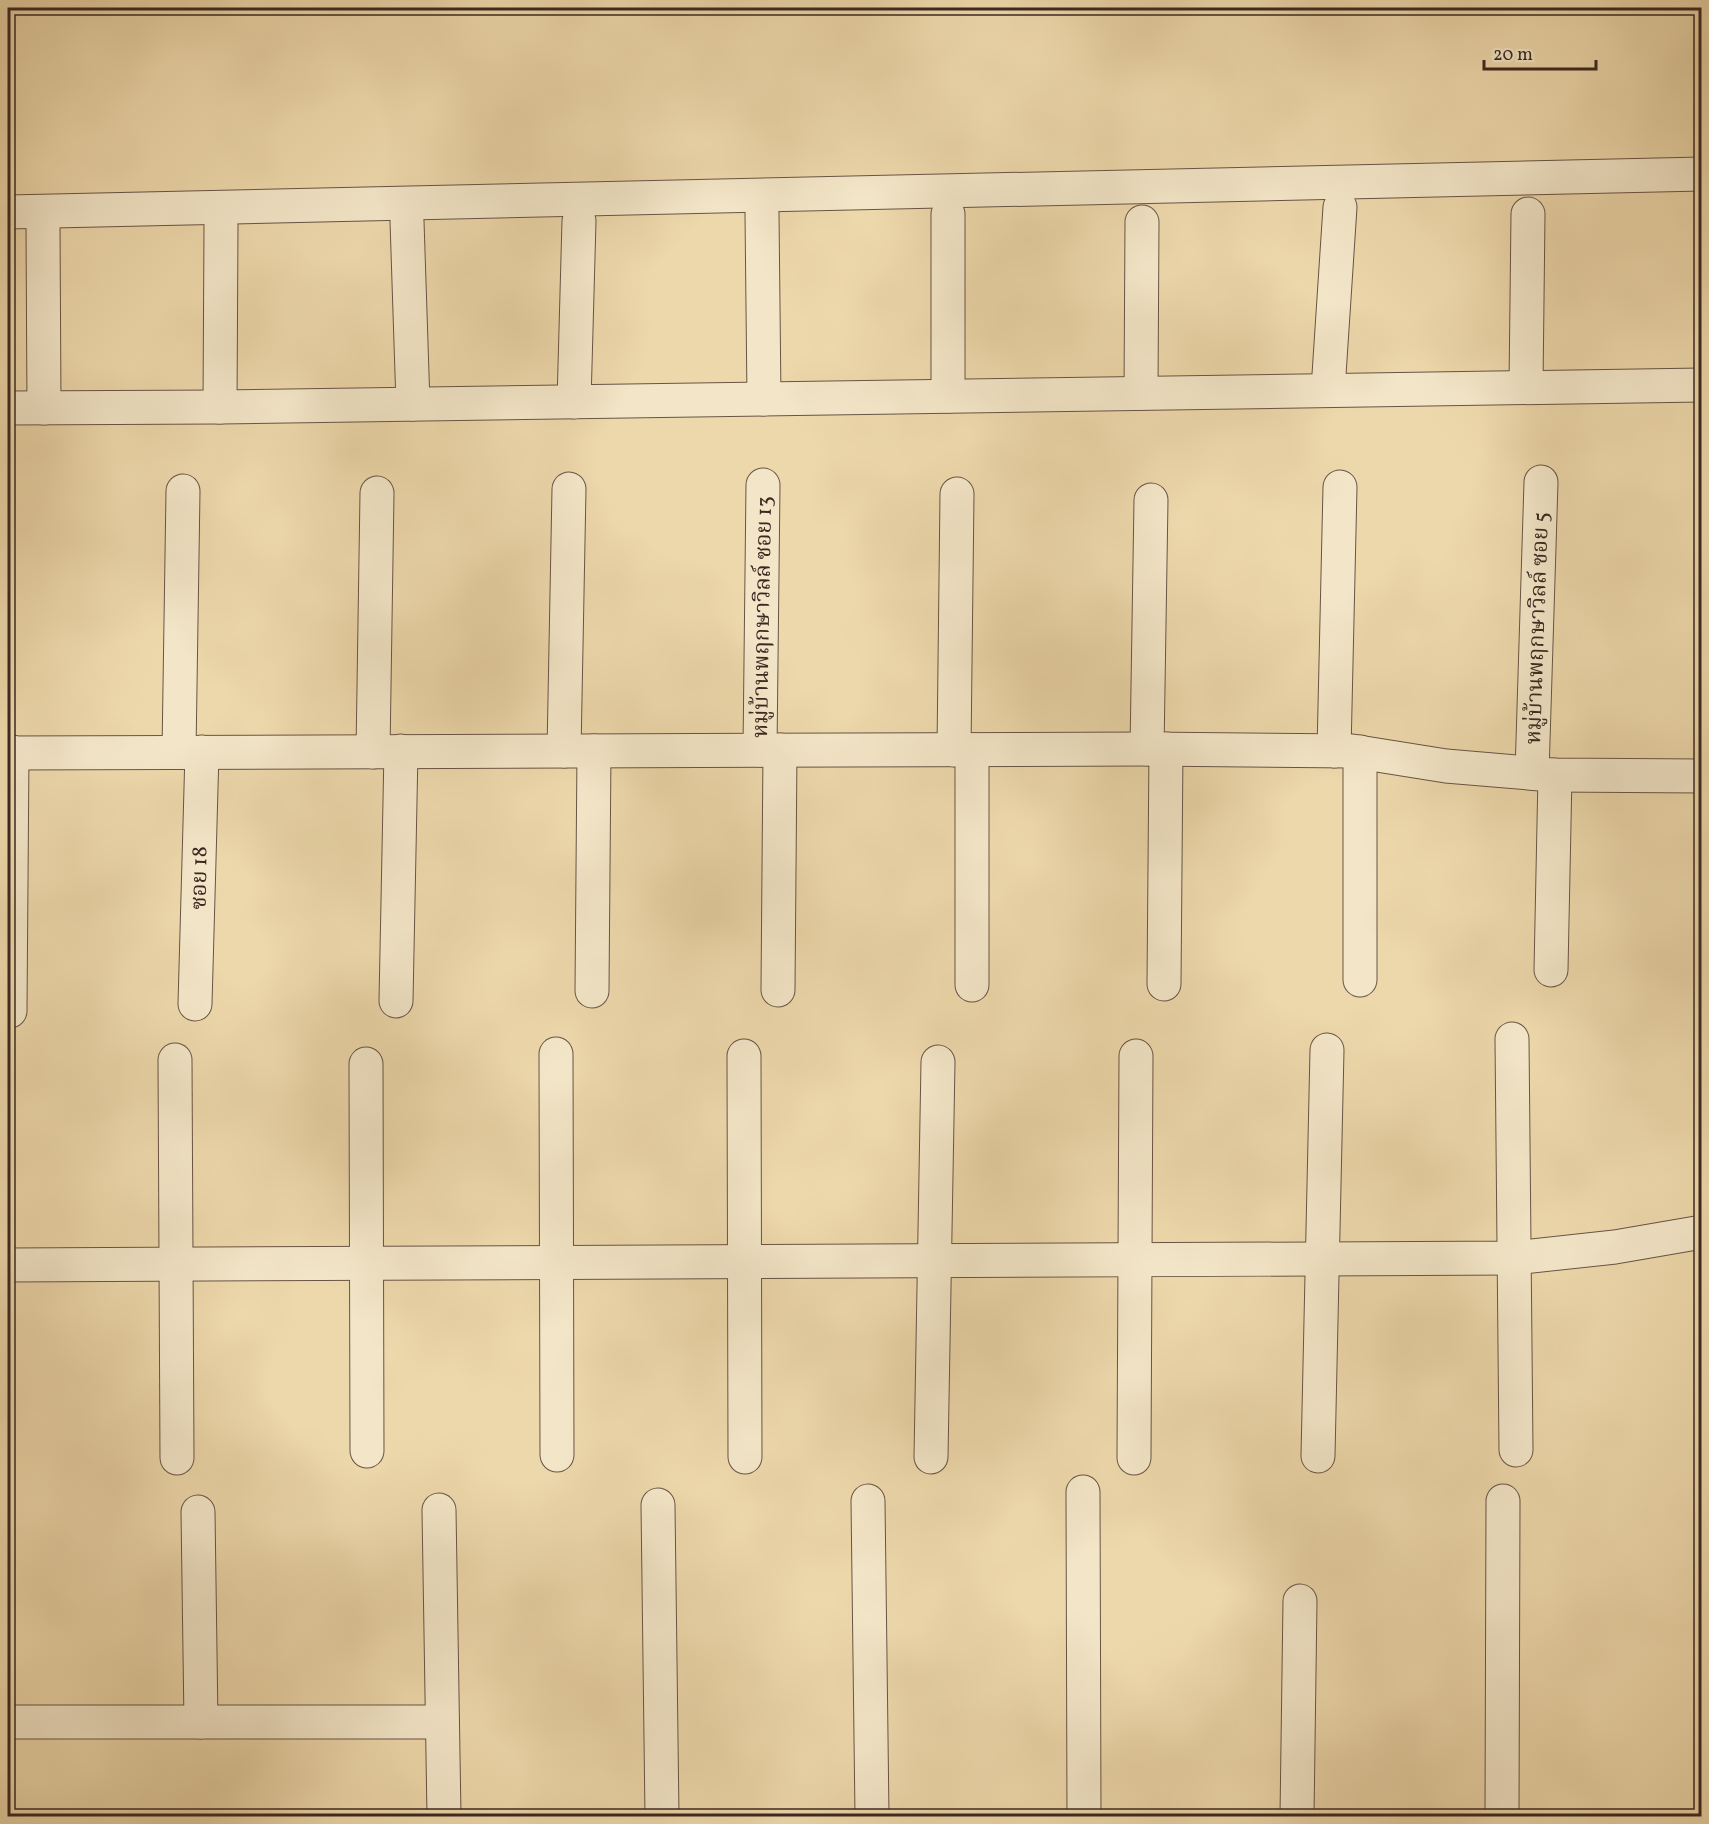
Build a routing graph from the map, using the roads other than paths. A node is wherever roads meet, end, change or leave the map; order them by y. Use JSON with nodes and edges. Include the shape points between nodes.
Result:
{"nodes":[{"id":1,"x":1701,"y":174,"type":"edge"},
{"id":2,"x":1340,"y":207,"type":"dead end"},
{"id":3,"x":8,"y":212,"type":"edge"},
{"id":4,"x":762,"y":213,"type":"dead end"},
{"id":5,"x":948,"y":214,"type":"dead end"},
{"id":6,"x":1528,"y":214,"type":"dead end"},
{"id":7,"x":407,"y":221,"type":"dead end"},
{"id":8,"x":579,"y":221,"type":"dead end"},
{"id":9,"x":1142,"y":222,"type":"dead end"},
{"id":10,"x":221,"y":225,"type":"dead end"},
{"id":11,"x":43,"y":226,"type":"dead end"},
{"id":12,"x":1701,"y":385,"type":"edge"},
{"id":13,"x":1526,"y":387,"type":"junction"},
{"id":14,"x":1328,"y":390,"type":"junction"},
{"id":15,"x":1141,"y":393,"type":"junction"},
{"id":16,"x":948,"y":396,"type":"junction"},
{"id":17,"x":764,"y":399,"type":"junction"},
{"id":18,"x":574,"y":402,"type":"junction"},
{"id":19,"x":413,"y":404,"type":"junction"},
{"id":20,"x":220,"y":407,"type":"junction"},
{"id":21,"x":8,"y":408,"type":"edge"},
{"id":22,"x":44,"y":408,"type":"junction"},
{"id":23,"x":1541,"y":482,"type":"dead end"},
{"id":24,"x":763,"y":485,"type":"dead end"},
{"id":25,"x":1340,"y":487,"type":"dead end"},
{"id":26,"x":569,"y":489,"type":"dead end"},
{"id":27,"x":183,"y":490,"type":"dead end"},
{"id":28,"x":378,"y":493,"type":"dead end"},
{"id":29,"x":957,"y":494,"type":"dead end"},
{"id":30,"x":1151,"y":500,"type":"dead end"},
{"id":31,"x":1157,"y":749,"type":"junction"},
{"id":32,"x":770,"y":750,"type":"junction"},
{"id":33,"x":963,"y":750,"type":"junction"},
{"id":34,"x":579,"y":751,"type":"junction"},
{"id":35,"x":10,"y":752,"type":"edge"},
{"id":36,"x":190,"y":752,"type":"junction"},
{"id":37,"x":387,"y":752,"type":"junction"},
{"id":38,"x":1347,"y":752,"type":"junction"},
{"id":39,"x":1544,"y":774,"type":"junction"},
{"id":40,"x":1701,"y":776,"type":"edge"},
{"id":41,"x":1551,"y":970,"type":"dead end"},
{"id":42,"x":1360,"y":980,"type":"dead end"},
{"id":43,"x":1164,"y":984,"type":"dead end"},
{"id":44,"x":972,"y":985,"type":"dead end"},
{"id":45,"x":778,"y":990,"type":"dead end"},
{"id":46,"x":592,"y":991,"type":"dead end"},
{"id":47,"x":396,"y":1001,"type":"dead end"},
{"id":48,"x":195,"y":1004,"type":"dead end"},
{"id":49,"x":10,"y":1011,"type":"dead end"},
{"id":50,"x":1512,"y":1039,"type":"dead end"},
{"id":51,"x":1327,"y":1050,"type":"dead end"},
{"id":52,"x":556,"y":1054,"type":"dead end"},
{"id":53,"x":744,"y":1056,"type":"dead end"},
{"id":54,"x":1136,"y":1056,"type":"dead end"},
{"id":55,"x":175,"y":1060,"type":"dead end"},
{"id":56,"x":938,"y":1062,"type":"dead end"},
{"id":57,"x":366,"y":1064,"type":"dead end"},
{"id":58,"x":1701,"y":1232,"type":"edge"},
{"id":59,"x":1323,"y":1258,"type":"junction"},
{"id":60,"x":1514,"y":1258,"type":"junction"},
{"id":61,"x":1135,"y":1259,"type":"junction"},
{"id":62,"x":934,"y":1260,"type":"junction"},
{"id":63,"x":556,"y":1262,"type":"junction"},
{"id":64,"x":744,"y":1262,"type":"junction"},
{"id":65,"x":367,"y":1264,"type":"junction"},
{"id":66,"x":176,"y":1265,"type":"junction"},
{"id":67,"x":8,"y":1266,"type":"edge"},
{"id":68,"x":1516,"y":1450,"type":"dead end"},
{"id":69,"x":367,"y":1451,"type":"dead end"},
{"id":70,"x":557,"y":1455,"type":"dead end"},
{"id":71,"x":1318,"y":1456,"type":"dead end"},
{"id":72,"x":745,"y":1457,"type":"dead end"},
{"id":73,"x":931,"y":1457,"type":"dead end"},
{"id":74,"x":177,"y":1458,"type":"dead end"},
{"id":75,"x":1134,"y":1458,"type":"dead end"},
{"id":76,"x":1083,"y":1492,"type":"dead end"},
{"id":77,"x":868,"y":1500,"type":"dead end"},
{"id":78,"x":1503,"y":1501,"type":"dead end"},
{"id":79,"x":658,"y":1505,"type":"dead end"},
{"id":80,"x":439,"y":1510,"type":"dead end"},
{"id":81,"x":198,"y":1512,"type":"dead end"},
{"id":82,"x":1300,"y":1601,"type":"dead end"},
{"id":83,"x":8,"y":1722,"type":"edge"},
{"id":84,"x":201,"y":1722,"type":"junction"},
{"id":85,"x":442,"y":1722,"type":"junction"},
{"id":86,"x":444,"y":1816,"type":"edge"},
{"id":87,"x":662,"y":1816,"type":"edge"},
{"id":88,"x":872,"y":1816,"type":"edge"},
{"id":89,"x":1084,"y":1816,"type":"edge"},
{"id":90,"x":1297,"y":1816,"type":"edge"},
{"id":91,"x":1502,"y":1816,"type":"edge"}],
"edges":[{"from":1,"to":3,"type":"street"},
{"from":2,"to":14,"type":"street"},
{"from":4,"to":17,"type":"street"},
{"from":5,"to":16,"type":"street"},
{"from":6,"to":13,"type":"street"},
{"from":7,"to":19,"type":"street"},
{"from":8,"to":18,"type":"street"},
{"from":9,"to":15,"type":"street"},
{"from":10,"to":20,"type":"street"},
{"from":11,"to":22,"type":"street"},
{"from":12,"to":13,"type":"street"},
{"from":13,"to":14,"type":"street"},
{"from":14,"to":15,"type":"street"},
{"from":15,"to":16,"type":"street"},
{"from":16,"to":17,"type":"street"},
{"from":17,"to":18,"type":"street"},
{"from":18,"to":19,"type":"street"},
{"from":19,"to":20,"type":"street"},
{"from":20,"to":22,"type":"street"},
{"from":21,"to":22,"type":"street"},
{"from":23,"to":39,"type":"street","name":"หมู่บ้านพฤกษาวิลล์ ซอย 5"},
{"from":24,"to":32,"type":"street","name":"หมู่บ้านพฤกษาวิลล์ ซอย 13"},
{"from":25,"to":38,"type":"street"},
{"from":26,"to":34,"type":"street"},
{"from":27,"to":36,"type":"street","name":"ซอย 18"},
{"from":28,"to":37,"type":"street"},
{"from":29,"to":33,"type":"street"},
{"from":30,"to":31,"type":"street"},
{"from":31,"to":33,"type":"street"},
{"from":31,"to":38,"type":"street"},
{"from":31,"to":43,"type":"street"},
{"from":32,"to":33,"type":"street"},
{"from":32,"to":34,"type":"street"},
{"from":32,"to":45,"type":"street","name":"หมู่บ้านพฤกษาวิลล์ ซอย 13"},
{"from":33,"to":44,"type":"street"},
{"from":34,"to":37,"type":"street"},
{"from":34,"to":46,"type":"street"},
{"from":35,"to":36,"type":"street"},
{"from":35,"to":49,"type":"street"},
{"from":36,"to":37,"type":"street"},
{"from":36,"to":48,"type":"street","name":"ซอย 18"},
{"from":37,"to":47,"type":"street"},
{"from":38,"to":39,"type":"street"},
{"from":38,"to":42,"type":"street"},
{"from":39,"to":40,"type":"street"},
{"from":39,"to":41,"type":"street","name":"หมู่บ้านพฤกษาวิลล์ ซอย 5"},
{"from":50,"to":60,"type":"street"},
{"from":51,"to":59,"type":"street"},
{"from":52,"to":63,"type":"street"},
{"from":53,"to":64,"type":"street"},
{"from":54,"to":61,"type":"street"},
{"from":55,"to":66,"type":"street"},
{"from":56,"to":62,"type":"street"},
{"from":57,"to":65,"type":"street"},
{"from":58,"to":60,"type":"street","via":[[1615,1247]]},
{"from":59,"to":60,"type":"street"},
{"from":59,"to":61,"type":"street"},
{"from":59,"to":71,"type":"street"},
{"from":60,"to":68,"type":"street"},
{"from":61,"to":62,"type":"street"},
{"from":61,"to":75,"type":"street"},
{"from":62,"to":64,"type":"street"},
{"from":62,"to":73,"type":"street"},
{"from":63,"to":64,"type":"street"},
{"from":63,"to":65,"type":"street"},
{"from":63,"to":70,"type":"street"},
{"from":64,"to":72,"type":"street"},
{"from":65,"to":66,"type":"street"},
{"from":65,"to":69,"type":"street"},
{"from":66,"to":67,"type":"street"},
{"from":66,"to":74,"type":"street"},
{"from":76,"to":89,"type":"street"},
{"from":77,"to":88,"type":"street"},
{"from":78,"to":91,"type":"street"},
{"from":79,"to":87,"type":"street"},
{"from":80,"to":85,"type":"street"},
{"from":81,"to":84,"type":"street"},
{"from":82,"to":90,"type":"street"},
{"from":83,"to":84,"type":"street"},
{"from":84,"to":85,"type":"street"},
{"from":85,"to":86,"type":"street"}]}
